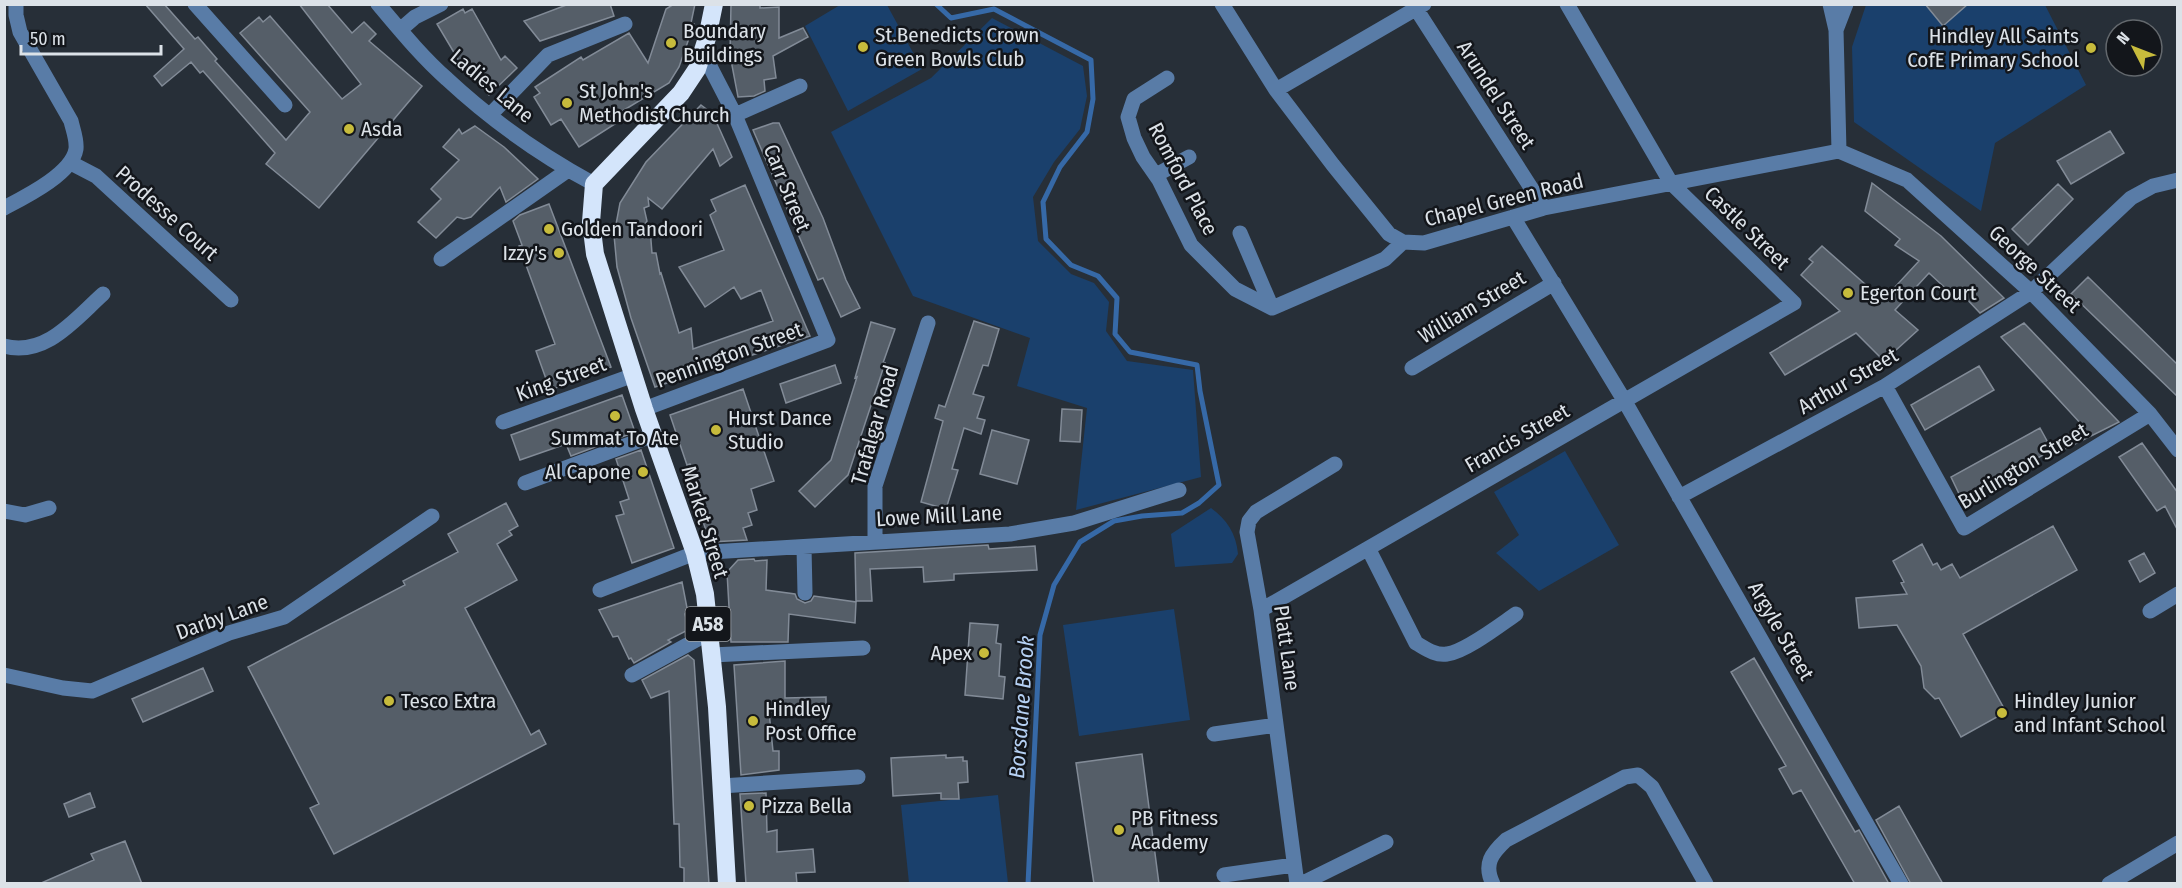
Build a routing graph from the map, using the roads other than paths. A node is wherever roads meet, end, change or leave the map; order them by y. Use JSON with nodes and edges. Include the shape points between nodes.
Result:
{"nodes":[{"id":1,"x":16,"y":4,"type":"edge"},
{"id":2,"x":195,"y":4,"type":"edge"},
{"id":3,"x":378,"y":4,"type":"edge"},
{"id":4,"x":441,"y":4,"type":"edge"},
{"id":5,"x":1222,"y":4,"type":"edge"},
{"id":6,"x":1567,"y":4,"type":"edge"},
{"id":7,"x":1830,"y":4,"type":"edge"},
{"id":8,"x":1846,"y":4,"type":"edge"},
{"id":9,"x":711,"y":6,"type":"edge"},
{"id":10,"x":1418,"y":6,"type":"edge"},
{"id":11,"x":625,"y":24,"type":"dead end"},
{"id":12,"x":400,"y":30,"type":"junction"},
{"id":13,"x":1836,"y":30,"type":"junction"},
{"id":14,"x":703,"y":53,"type":"junction"},
{"id":15,"x":1167,"y":78,"type":"dead end"},
{"id":16,"x":800,"y":86,"type":"dead end"},
{"id":17,"x":1276,"y":90,"type":"junction"},
{"id":18,"x":285,"y":105,"type":"dead end"},
{"id":19,"x":491,"y":114,"type":"junction"},
{"id":20,"x":735,"y":115,"type":"junction"},
{"id":21,"x":1839,"y":151,"type":"junction"},
{"id":22,"x":1189,"y":157,"type":"dead end"},
{"id":23,"x":70,"y":163,"type":"junction"},
{"id":24,"x":568,"y":170,"type":"junction"},
{"id":25,"x":1156,"y":175,"type":"junction"},
{"id":26,"x":2178,"y":180,"type":"edge"},
{"id":27,"x":1671,"y":183,"type":"junction"},
{"id":28,"x":594,"y":184,"type":"junction"},
{"id":29,"x":4,"y":208,"type":"edge"},
{"id":30,"x":1544,"y":208,"type":"junction"},
{"id":31,"x":1513,"y":217,"type":"junction"},
{"id":32,"x":1240,"y":233,"type":"dead end"},
{"id":33,"x":1403,"y":242,"type":"junction"},
{"id":34,"x":441,"y":259,"type":"dead end"},
{"id":35,"x":1554,"y":283,"type":"junction"},
{"id":36,"x":2031,"y":292,"type":"junction"},
{"id":37,"x":104,"y":294,"type":"dead end"},
{"id":38,"x":231,"y":300,"type":"dead end"},
{"id":39,"x":1794,"y":303,"type":"joint"},
{"id":40,"x":1272,"y":308,"type":"junction"},
{"id":41,"x":928,"y":322,"type":"dead end"},
{"id":42,"x":828,"y":340,"type":"joint"},
{"id":43,"x":4,"y":346,"type":"edge"},
{"id":44,"x":1412,"y":368,"type":"dead end"},
{"id":45,"x":633,"y":375,"type":"junction"},
{"id":46,"x":1885,"y":386,"type":"junction"},
{"id":47,"x":1624,"y":400,"type":"junction"},
{"id":48,"x":644,"y":409,"type":"junction"},
{"id":49,"x":2150,"y":414,"type":"junction"},
{"id":50,"x":503,"y":422,"type":"dead end"},
{"id":51,"x":654,"y":435,"type":"junction"},
{"id":52,"x":2178,"y":450,"type":"edge"},
{"id":53,"x":1335,"y":464,"type":"dead end"},
{"id":54,"x":525,"y":483,"type":"dead end"},
{"id":55,"x":1179,"y":490,"type":"dead end"},
{"id":56,"x":1679,"y":497,"type":"junction"},
{"id":57,"x":49,"y":508,"type":"dead end"},
{"id":58,"x":4,"y":511,"type":"edge"},
{"id":59,"x":432,"y":516,"type":"dead end"},
{"id":60,"x":875,"y":541,"type":"junction"},
{"id":61,"x":804,"y":547,"type":"junction"},
{"id":62,"x":1369,"y":550,"type":"junction"},
{"id":63,"x":695,"y":553,"type":"junction"},
{"id":64,"x":600,"y":590,"type":"dead end"},
{"id":65,"x":804,"y":593,"type":"dead end"},
{"id":66,"x":2178,"y":594,"type":"edge"},
{"id":67,"x":1261,"y":610,"type":"junction"},
{"id":68,"x":2150,"y":611,"type":"dead end"},
{"id":69,"x":1516,"y":614,"type":"dead end"},
{"id":70,"x":710,"y":633,"type":"junction"},
{"id":71,"x":863,"y":648,"type":"dead end"},
{"id":72,"x":712,"y":655,"type":"junction"},
{"id":73,"x":4,"y":675,"type":"edge"},
{"id":74,"x":632,"y":675,"type":"dead end"},
{"id":75,"x":1276,"y":725,"type":"junction"},
{"id":76,"x":1214,"y":734,"type":"dead end"},
{"id":77,"x":858,"y":777,"type":"dead end"},
{"id":78,"x":721,"y":786,"type":"junction"},
{"id":79,"x":1386,"y":842,"type":"dead end"},
{"id":80,"x":2178,"y":843,"type":"edge"},
{"id":81,"x":1294,"y":864,"type":"junction"},
{"id":82,"x":1224,"y":875,"type":"dead end"},
{"id":83,"x":727,"y":884,"type":"edge"},
{"id":84,"x":1299,"y":884,"type":"edge"},
{"id":85,"x":1493,"y":884,"type":"edge"},
{"id":86,"x":1706,"y":884,"type":"edge"},
{"id":87,"x":1900,"y":884,"type":"edge"},
{"id":88,"x":2109,"y":884,"type":"edge"}],
"edges":[{"from":1,"to":23,"type":"street","via":[[20,32],[71,121],[76,150]]},
{"from":2,"to":18,"type":"street"},
{"from":3,"to":12,"type":"street","name":"Ladies Lane"},
{"from":4,"to":12,"type":"street"},
{"from":5,"to":17,"type":"street","name":"Chapel Green Road"},
{"from":6,"to":27,"type":"street","name":"Castle Street"},
{"from":7,"to":13,"type":"street"},
{"from":8,"to":13,"type":"street"},
{"from":9,"to":14,"type":"highway"},
{"from":10,"to":17,"type":"street"},
{"from":10,"to":30,"type":"street","name":"Arundel Street"},
{"from":11,"to":19,"type":"street","via":[[548,55]]},
{"from":12,"to":19,"type":"street","name":"Ladies Lane","via":[[447,79]]},
{"from":13,"to":21,"type":"street"},
{"from":14,"to":20,"type":"street","name":"Carr Street"},
{"from":14,"to":28,"type":"highway","via":[[681,93]]},
{"from":15,"to":25,"type":"street","name":"Romford Place","via":[[1134,99],[1128,117],[1143,157]]},
{"from":16,"to":20,"type":"street"},
{"from":17,"to":33,"type":"street","name":"Chapel Green Road","via":[[1389,234]]},
{"from":19,"to":24,"type":"street","name":"Ladies Lane"},
{"from":20,"to":42,"type":"street","name":"Carr Street"},
{"from":21,"to":27,"type":"street","name":"Chapel Green Road"},
{"from":21,"to":36,"type":"street","name":"George Street","via":[[1907,180]]},
{"from":22,"to":25,"type":"street"},
{"from":23,"to":29,"type":"street","via":[[56,177]]},
{"from":23,"to":38,"type":"street","name":"Prodesse Court","via":[[96,176]]},
{"from":24,"to":28,"type":"street","name":"Ladies Lane"},
{"from":24,"to":34,"type":"street"},
{"from":25,"to":40,"type":"street","name":"Romford Place","via":[[1191,245],[1235,289]]},
{"from":26,"to":36,"type":"street","name":"Arthur Street","via":[[2153,186],[2131,198]]},
{"from":27,"to":30,"type":"street","name":"Chapel Green Road"},
{"from":27,"to":39,"type":"street","name":"Castle Street"},
{"from":28,"to":45,"type":"highway","name":"Market Street","number":"A58","via":[[591,222],[595,254]]},
{"from":30,"to":31,"type":"street","name":"Chapel Green Road"},
{"from":31,"to":33,"type":"street","name":"Chapel Green Road","via":[[1424,243]]},
{"from":31,"to":35,"type":"street","name":"Argyle Street"},
{"from":32,"to":40,"type":"street","name":"Romford Place"},
{"from":33,"to":40,"type":"street","via":[[1385,259]]},
{"from":35,"to":44,"type":"street","name":"William Street"},
{"from":35,"to":47,"type":"street","name":"Argyle Street"},
{"from":36,"to":46,"type":"street","name":"Arthur Street"},
{"from":36,"to":49,"type":"street","name":"George Street"},
{"from":37,"to":43,"type":"street","via":[[72,314],[51,339],[34,347]]},
{"from":39,"to":47,"type":"street","name":"Francis Street"},
{"from":41,"to":60,"type":"street","name":"Trafalgar Road","via":[[875,486]]},
{"from":42,"to":48,"type":"street","name":"Pennington Street"},
{"from":45,"to":48,"type":"highway","name":"Market Street","number":"A58"},
{"from":45,"to":50,"type":"street","name":"King Street"},
{"from":46,"to":49,"type":"street","name":"Burlington Street","via":[[1964,528]]},
{"from":46,"to":56,"type":"street","name":"Arthur Street"},
{"from":47,"to":56,"type":"street","name":"Argyle Street"},
{"from":47,"to":62,"type":"street","name":"Francis Street"},
{"from":48,"to":51,"type":"highway","name":"Market Street","number":"A58"},
{"from":49,"to":52,"type":"street","name":"George Street"},
{"from":51,"to":54,"type":"street"},
{"from":51,"to":63,"type":"highway","name":"Market Street","number":"A58"},
{"from":53,"to":67,"type":"street","name":"Platt Lane","via":[[1266,504],[1249,521],[1247,532]]},
{"from":55,"to":60,"type":"street","name":"Lowe Mill Lane","via":[[1074,522],[1010,534]]},
{"from":56,"to":87,"type":"street","name":"Argyle Street"},
{"from":57,"to":58,"type":"street","via":[[25,515]]},
{"from":59,"to":73,"type":"street","name":"Darby Lane","via":[[284,617],[229,633],[92,691]]},
{"from":60,"to":61,"type":"street","name":"Lowe Mill Lane"},
{"from":61,"to":63,"type":"street","name":"Lowe Mill Lane"},
{"from":61,"to":65,"type":"street"},
{"from":62,"to":67,"type":"street","name":"Francis Street"},
{"from":62,"to":69,"type":"street","via":[[1416,643],[1430,652],[1446,654],[1464,647]]},
{"from":63,"to":64,"type":"street","name":"Lowe Mill Lane"},
{"from":63,"to":70,"type":"highway","name":"Market Street","number":"A58"},
{"from":66,"to":68,"type":"street"},
{"from":67,"to":75,"type":"street","name":"Platt Lane"},
{"from":70,"to":72,"type":"highway","name":"Market Street","number":"A58"},
{"from":70,"to":74,"type":"street"},
{"from":71,"to":72,"type":"street"},
{"from":72,"to":78,"type":"highway","name":"Market Street","number":"A58"},
{"from":75,"to":76,"type":"street"},
{"from":75,"to":81,"type":"street","name":"Platt Lane"},
{"from":77,"to":78,"type":"street"},
{"from":78,"to":83,"type":"highway","name":"Market Street","number":"A58"},
{"from":79,"to":84,"type":"street"},
{"from":80,"to":88,"type":"street"},
{"from":81,"to":82,"type":"street"},
{"from":81,"to":84,"type":"street","name":"Platt Lane"},
{"from":85,"to":86,"type":"street","via":[[1488,873],[1492,853],[1506,840],[1625,777],[1638,775],[1653,787]]}]}
